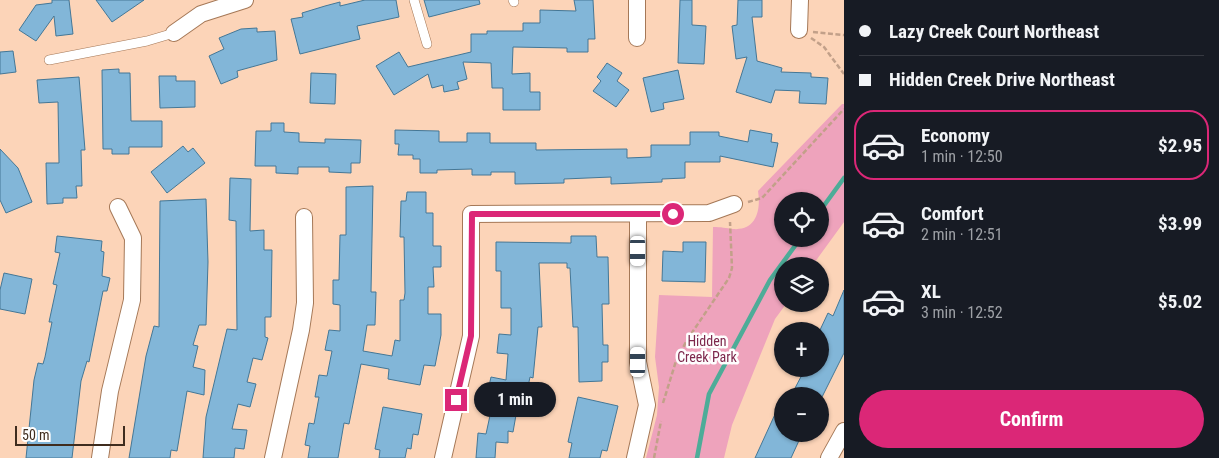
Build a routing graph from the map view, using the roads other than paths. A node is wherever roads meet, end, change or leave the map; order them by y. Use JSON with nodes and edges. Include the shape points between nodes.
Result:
{"nodes":[{"id":1,"x":245,"y":0,"type":"edge"},
{"id":2,"x":414,"y":0,"type":"edge"},
{"id":3,"x":637,"y":0,"type":"edge"},
{"id":4,"x":800,"y":0,"type":"edge"},
{"id":5,"x":799,"y":30,"type":"road end"},
{"id":6,"x":174,"y":33,"type":"joint"},
{"id":7,"x":636,"y":38,"type":"dead end"},
{"id":8,"x":427,"y":44,"type":"dead end"},
{"id":9,"x":49,"y":60,"type":"dead end"},
{"id":10,"x":734,"y":204,"type":"road end"},
{"id":11,"x":118,"y":206,"type":"dead end"},
{"id":12,"x":638,"y":214,"type":"junction"},
{"id":13,"x":304,"y":217,"type":"dead end"},
{"id":14,"x":844,"y":431,"type":"edge"},
{"id":15,"x":100,"y":458,"type":"edge"},
{"id":16,"x":273,"y":458,"type":"edge"},
{"id":17,"x":443,"y":458,"type":"edge"},
{"id":18,"x":635,"y":458,"type":"edge"},
{"id":19,"x":829,"y":458,"type":"edge"}],
"edges":[{"from":1,"to":6,"type":"street","via":[[201,14]]},
{"from":2,"to":8,"type":"lane"},
{"from":3,"to":7,"type":"street"},
{"from":4,"to":5,"type":"street"},
{"from":6,"to":9,"type":"lane"},
{"from":10,"to":12,"type":"street","via":[[709,213]]},
{"from":11,"to":15,"type":"street","via":[[132,238],[132,300],[110,391]]},
{"from":12,"to":17,"type":"street","via":[[472,214],[471,336]]},
{"from":12,"to":18,"type":"street","via":[[638,362],[647,405]]},
{"from":13,"to":16,"type":"street","via":[[302,321]]},
{"from":14,"to":19,"type":"street"}]}
